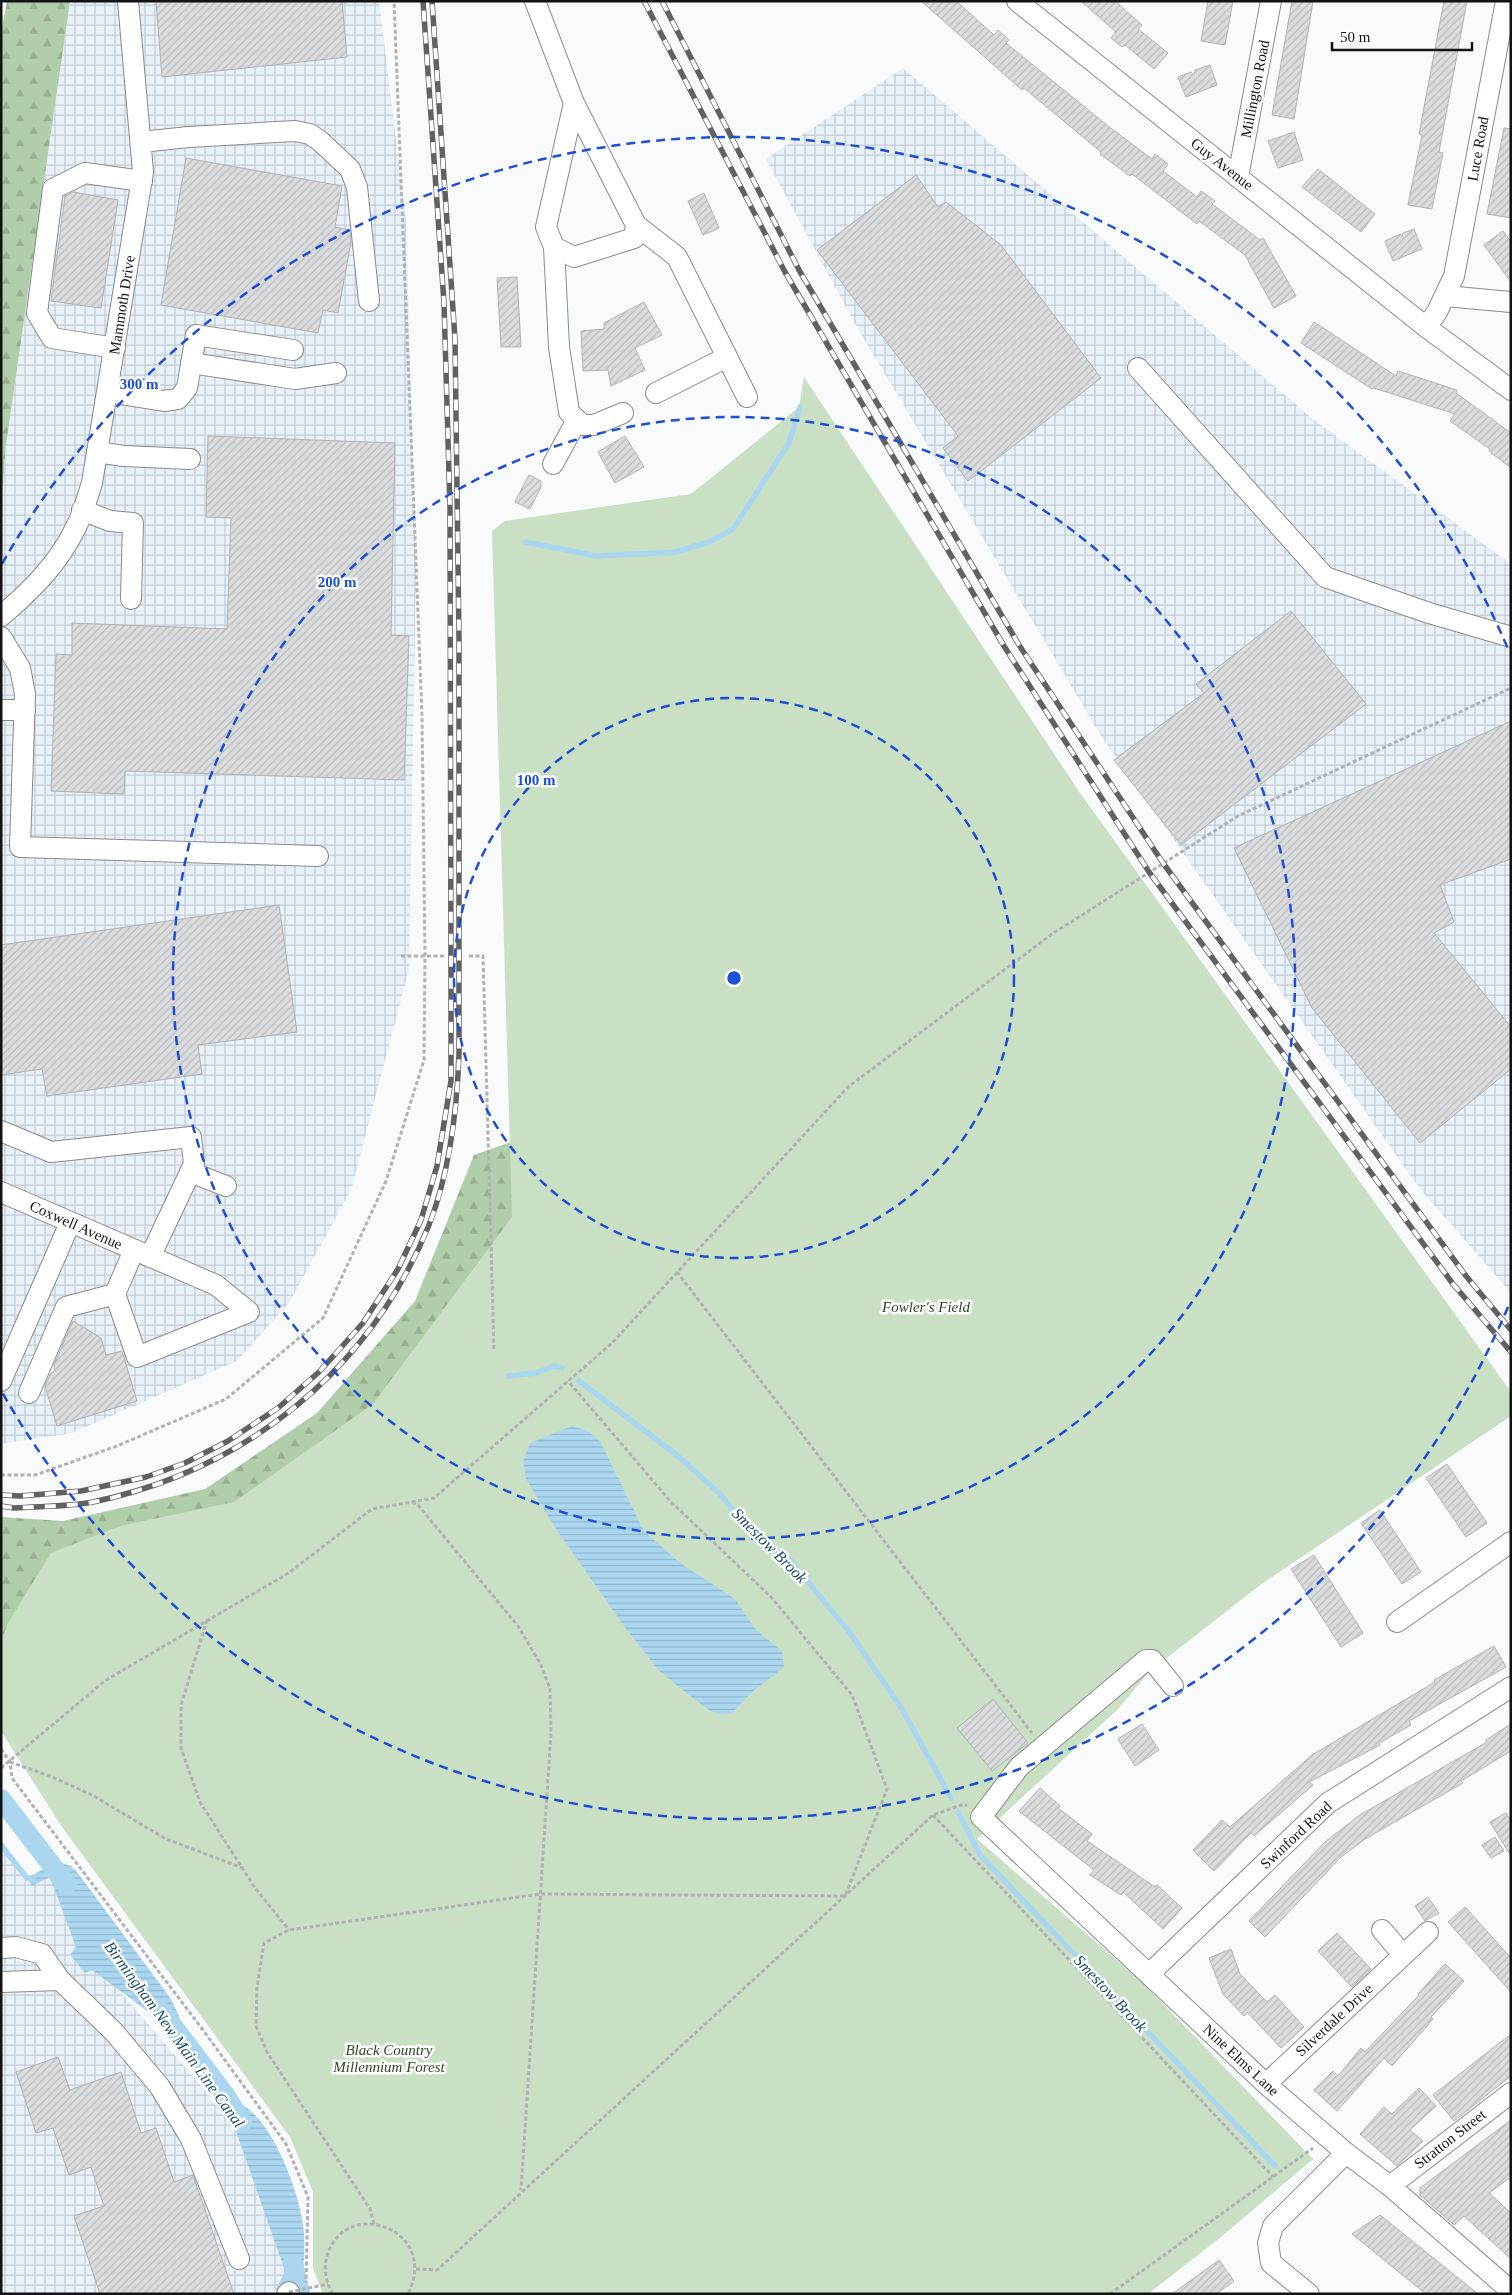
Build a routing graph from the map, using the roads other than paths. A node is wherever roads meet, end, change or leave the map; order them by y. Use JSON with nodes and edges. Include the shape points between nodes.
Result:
{"nodes":[{"id":1,"x":128,"y":1,"type":"edge"},
{"id":2,"x":536,"y":1,"type":"edge"},
{"id":3,"x":1017,"y":1,"type":"edge"},
{"id":4,"x":1271,"y":1,"type":"edge"},
{"id":5,"x":1506,"y":1,"type":"edge"},
{"id":6,"x":574,"y":103,"type":"junction"},
{"id":7,"x":141,"y":142,"type":"junction"},
{"id":8,"x":1238,"y":177,"type":"junction"},
{"id":9,"x":142,"y":181,"type":"junction"},
{"id":10,"x":636,"y":225,"type":"junction"},
{"id":11,"x":554,"y":247,"type":"junction"},
{"id":12,"x":1445,"y":296,"type":"junction"},
{"id":13,"x":369,"y":301,"type":"dead end"},
{"id":14,"x":1511,"y":302,"type":"edge"},
{"id":15,"x":1426,"y":327,"type":"junction"},
{"id":16,"x":115,"y":348,"type":"junction"},
{"id":17,"x":293,"y":350,"type":"dead end"},
{"id":18,"x":727,"y":357,"type":"junction"},
{"id":19,"x":191,"y":363,"type":"junction"},
{"id":20,"x":1138,"y":368,"type":"dead end"},
{"id":21,"x":336,"y":373,"type":"dead end"},
{"id":22,"x":1511,"y":390,"type":"edge"},
{"id":23,"x":108,"y":392,"type":"junction"},
{"id":24,"x":656,"y":392,"type":"dead end"},
{"id":25,"x":747,"y":397,"type":"dead end"},
{"id":26,"x":623,"y":414,"type":"dead end"},
{"id":27,"x":577,"y":420,"type":"junction"},
{"id":28,"x":98,"y":452,"type":"junction"},
{"id":29,"x":190,"y":459,"type":"dead end"},
{"id":30,"x":553,"y":464,"type":"dead end"},
{"id":31,"x":82,"y":510,"type":"junction"},
{"id":32,"x":131,"y":599,"type":"dead end"},
{"id":33,"x":1,"y":616,"type":"edge"},
{"id":34,"x":1,"y":637,"type":"edge"},
{"id":35,"x":1511,"y":637,"type":"edge"},
{"id":36,"x":1,"y":710,"type":"edge"},
{"id":37,"x":25,"y":710,"type":"junction"},
{"id":38,"x":318,"y":856,"type":"dead end"},
{"id":39,"x":1,"y":1131,"type":"edge"},
{"id":40,"x":187,"y":1179,"type":"junction"},
{"id":41,"x":226,"y":1186,"type":"dead end"},
{"id":42,"x":1,"y":1192,"type":"edge"},
{"id":43,"x":70,"y":1223,"type":"junction"},
{"id":44,"x":142,"y":1254,"type":"junction"},
{"id":45,"x":115,"y":1294,"type":"junction"},
{"id":46,"x":1,"y":1381,"type":"edge"},
{"id":47,"x":29,"y":1393,"type":"dead end"},
{"id":48,"x":1508,"y":1549,"type":"edge"},
{"id":49,"x":1396,"y":1622,"type":"dead end"},
{"id":50,"x":1173,"y":1686,"type":"dead end"},
{"id":51,"x":1511,"y":1687,"type":"edge"},
{"id":52,"x":1382,"y":1930,"type":"dead end"},
{"id":53,"x":1428,"y":1932,"type":"dead end"},
{"id":54,"x":1,"y":1948,"type":"edge"},
{"id":55,"x":1403,"y":1955,"type":"junction"},
{"id":56,"x":1149,"y":1974,"type":"junction"},
{"id":57,"x":60,"y":1980,"type":"junction"},
{"id":58,"x":1,"y":1982,"type":"edge"},
{"id":59,"x":1266,"y":2084,"type":"junction"},
{"id":60,"x":1511,"y":2093,"type":"edge"},
{"id":61,"x":1346,"y":2153,"type":"junction"},
{"id":62,"x":1390,"y":2186,"type":"junction"},
{"id":63,"x":239,"y":2259,"type":"dead end"},
{"id":64,"x":1511,"y":2290,"type":"edge"},
{"id":65,"x":1309,"y":2294,"type":"edge"}],
"edges":[{"from":1,"to":7,"type":"street","name":"Mammoth Drive"},
{"from":2,"to":6,"type":"street"},
{"from":3,"to":8,"type":"street","name":"Guy Avenue"},
{"from":4,"to":8,"type":"street","name":"Millington Road"},
{"from":5,"to":12,"type":"street","name":"Luce Road","via":[[1460,249]]},
{"from":6,"to":10,"type":"street"},
{"from":6,"to":11,"type":"street","via":[[546,227]]},
{"from":7,"to":9,"type":"street","name":"Mammoth Drive"},
{"from":7,"to":13,"type":"street","via":[[283,130],[310,134],[354,176]]},
{"from":8,"to":15,"type":"street","name":"Guy Avenue"},
{"from":9,"to":16,"type":"street","name":"Mammoth Drive"},
{"from":9,"to":16,"type":"street","via":[[85,172],[53,189],[37,313],[52,338]]},
{"from":10,"to":11,"type":"street","via":[[634,238],[574,257]]},
{"from":10,"to":18,"type":"street","via":[[677,257]]},
{"from":11,"to":27,"type":"street","via":[[559,347],[569,412]]},
{"from":12,"to":14,"type":"street"},
{"from":12,"to":15,"type":"street"},
{"from":15,"to":22,"type":"street","name":"Guy Avenue"},
{"from":16,"to":23,"type":"street","name":"Mammoth Drive"},
{"from":17,"to":19,"type":"street","via":[[196,335]]},
{"from":18,"to":24,"type":"street"},
{"from":18,"to":25,"type":"street"},
{"from":19,"to":21,"type":"street","via":[[295,379]]},
{"from":19,"to":23,"type":"street","via":[[187,388],[178,399],[164,401]]},
{"from":20,"to":35,"type":"street","via":[[1326,577]]},
{"from":23,"to":28,"type":"street","name":"Mammoth Drive"},
{"from":26,"to":27,"type":"street","via":[[594,425],[582,425]]},
{"from":27,"to":30,"type":"street"},
{"from":28,"to":29,"type":"street"},
{"from":28,"to":31,"type":"street","name":"Mammoth Drive"},
{"from":31,"to":32,"type":"street","via":[[110,520],[133,523]]},
{"from":31,"to":33,"type":"street","name":"Mammoth Drive","via":[[57,560],[29,593]]},
{"from":34,"to":37,"type":"street","via":[[24,681]]},
{"from":36,"to":37,"type":"street"},
{"from":37,"to":38,"type":"street","via":[[20,847]]},
{"from":39,"to":40,"type":"street","via":[[51,1152],[191,1137],[194,1164]]},
{"from":40,"to":41,"type":"street"},
{"from":40,"to":44,"type":"street"},
{"from":42,"to":43,"type":"street","name":"Coxwell Avenue"},
{"from":43,"to":44,"type":"street","name":"Coxwell Avenue"},
{"from":43,"to":46,"type":"street"},
{"from":44,"to":45,"type":"street"},
{"from":44,"to":45,"type":"street","name":"Coxwell Avenue","via":[[216,1285],[249,1312],[137,1357]]},
{"from":45,"to":47,"type":"street","via":[[66,1307]]},
{"from":48,"to":49,"type":"street","via":[[1470,1569]]},
{"from":50,"to":56,"type":"street","name":"Nine Elms Lane","via":[[1152,1660],[1146,1660],[1019,1767],[981,1817]]},
{"from":51,"to":56,"type":"street","name":"Swinford Road","via":[[1328,1803]]},
{"from":52,"to":55,"type":"street"},
{"from":53,"to":55,"type":"street","name":"Silverdale Drive"},
{"from":54,"to":57,"type":"street","via":[[16,1947],[42,1954]]},
{"from":55,"to":59,"type":"street","name":"Silverdale Drive"},
{"from":56,"to":59,"type":"street","name":"Nine Elms Lane"},
{"from":57,"to":58,"type":"street"},
{"from":57,"to":63,"type":"street","via":[[114,2032],[160,2087],[191,2139]]},
{"from":59,"to":61,"type":"street","name":"Nine Elms Lane"},
{"from":60,"to":62,"type":"street","name":"Stratton Street"},
{"from":61,"to":62,"type":"street","name":"Nine Elms Lane"},
{"from":61,"to":65,"type":"street","via":[[1273,2226],[1268,2243],[1271,2263]]},
{"from":62,"to":64,"type":"street","name":"Nine Elms Lane"}]}
